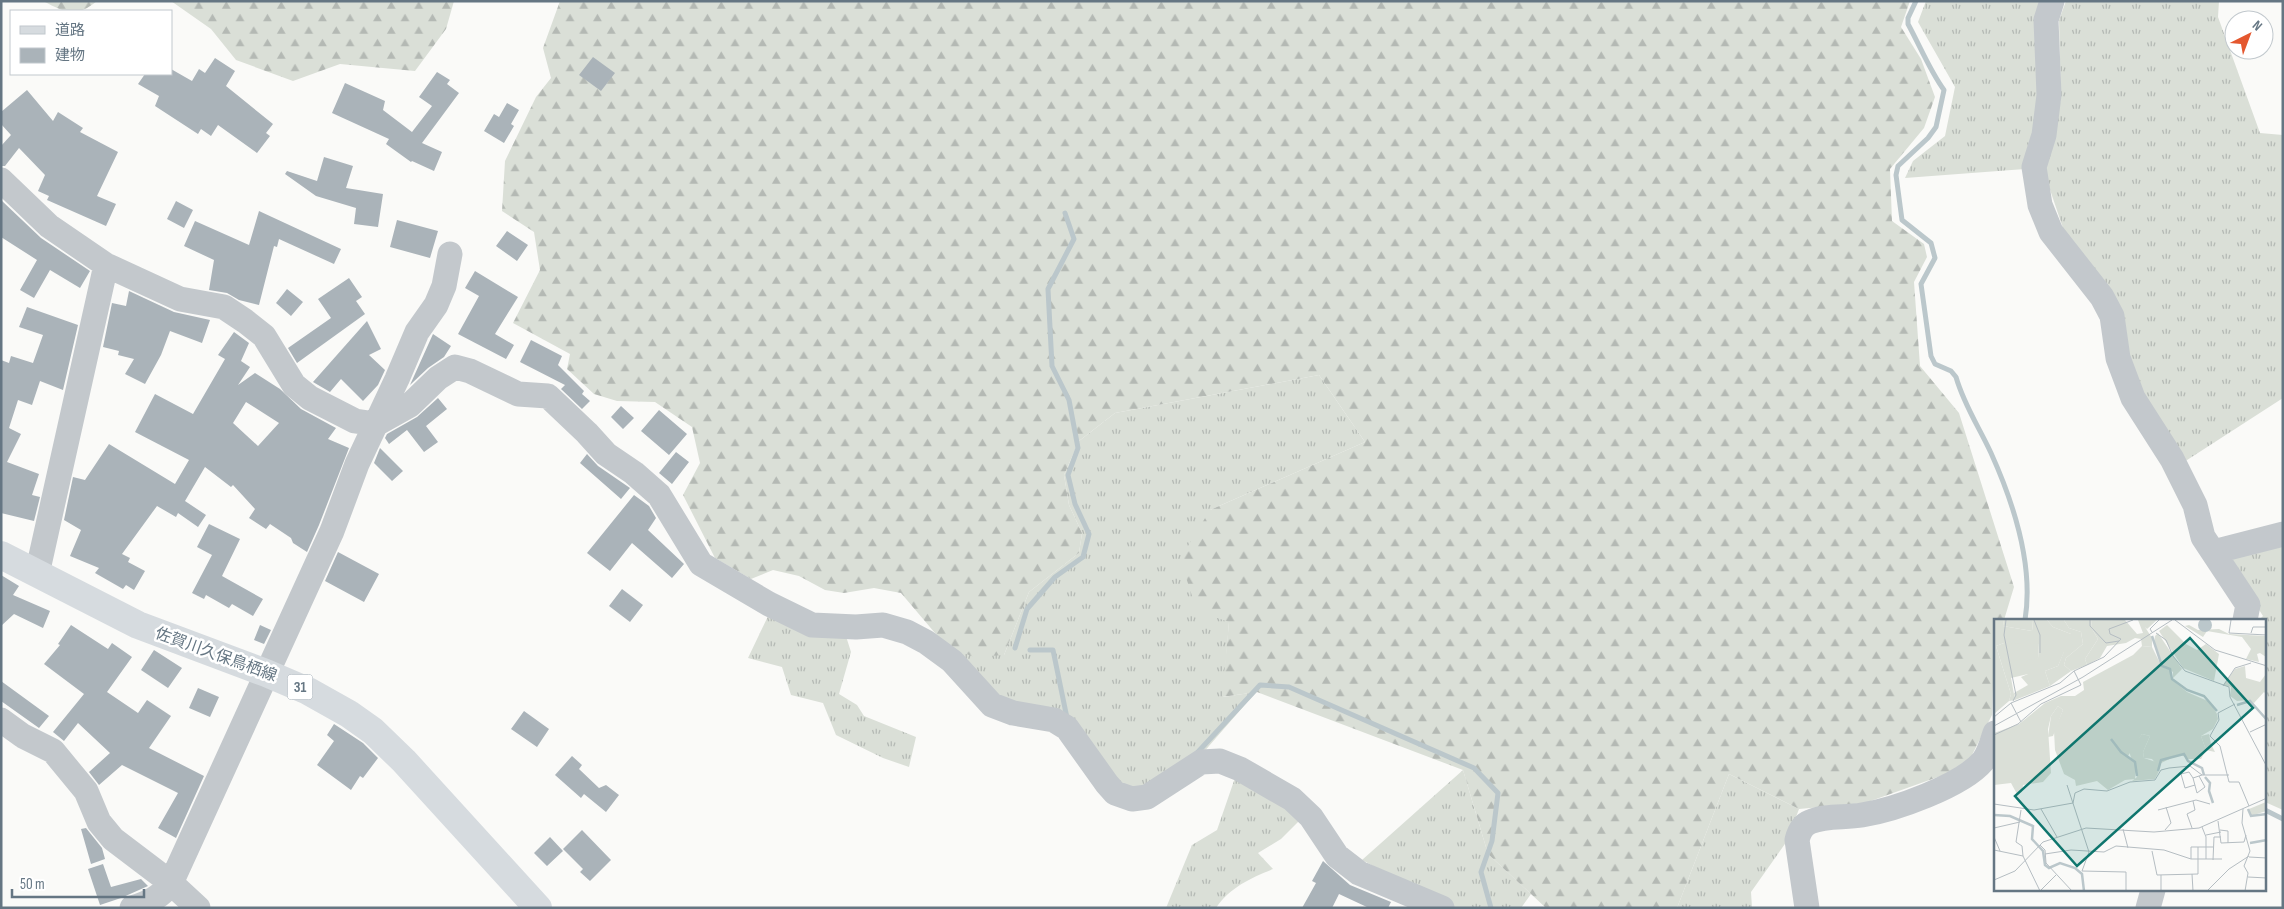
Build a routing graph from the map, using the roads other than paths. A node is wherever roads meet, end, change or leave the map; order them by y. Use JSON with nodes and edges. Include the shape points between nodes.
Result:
{"nodes":[{"id":1,"x":2052,"y":1,"type":"edge"},
{"id":2,"x":1,"y":180,"type":"edge"},
{"id":3,"x":450,"y":254,"type":"dead end"},
{"id":4,"x":106,"y":265,"type":"junction"},
{"id":5,"x":376,"y":424,"type":"junction"},
{"id":6,"x":2283,"y":534,"type":"edge"},
{"id":7,"x":2213,"y":552,"type":"junction"},
{"id":8,"x":1,"y":555,"type":"edge"},
{"id":9,"x":37,"y":574,"type":"junction"},
{"id":10,"x":2244,"y":619,"type":"edge"},
{"id":11,"x":266,"y":673,"type":"junction"},
{"id":12,"x":1,"y":720,"type":"edge"},
{"id":13,"x":1994,"y":735,"type":"edge"},
{"id":14,"x":171,"y":882,"type":"junction"},
{"id":15,"x":2152,"y":892,"type":"edge"},
{"id":16,"x":132,"y":908,"type":"edge"},
{"id":17,"x":198,"y":908,"type":"edge"},
{"id":18,"x":538,"y":908,"type":"edge"},
{"id":19,"x":1442,"y":908,"type":"edge"},
{"id":20,"x":1808,"y":908,"type":"edge"},
{"id":21,"x":2148,"y":908,"type":"edge"}],
"edges":[{"from":1,"to":7,"type":"street","via":[[2046,20],[2049,95],[2044,135],[2034,167],[2040,205],[2051,232],[2102,297],[2112,316],[2118,358],[2133,398],[2172,459],[2195,505],[2203,537]]},
{"from":2,"to":4,"type":"street","via":[[49,226]]},
{"from":3,"to":5,"type":"street","via":[[444,286],[417,332]]},
{"from":4,"to":5,"type":"street","via":[[180,299],[224,307],[264,336],[294,386],[355,421]]},
{"from":4,"to":9,"type":"street"},
{"from":5,"to":11,"type":"street","via":[[332,531]]},
{"from":5,"to":19,"type":"street","via":[[410,405],[438,378],[455,367],[518,394],[548,396],[606,454],[660,495],[701,564],[769,604],[812,625],[883,625],[926,642],[952,661],[992,706],[1054,720],[1067,728],[1115,793],[1132,800],[1147,797],[1201,762],[1220,761],[1240,769],[1292,799],[1311,817],[1337,856],[1359,873]]},
{"from":6,"to":7,"type":"street"},
{"from":7,"to":10,"type":"street","via":[[2248,606]]},
{"from":8,"to":9,"type":"main road","name":"佐賀川久保鳥栖線","number":"31"},
{"from":9,"to":11,"type":"main road","name":"佐賀川久保鳥栖線","number":"31","via":[[158,634]]},
{"from":11,"to":14,"type":"street"},
{"from":11,"to":18,"type":"main road","name":"佐賀川久保鳥栖線","number":"31","via":[[308,691],[373,731]]},
{"from":12,"to":14,"type":"street","via":[[53,751],[86,791],[100,822],[113,839]]},
{"from":13,"to":20,"type":"street","via":[[1983,761],[1966,775],[1910,804],[1807,823],[1797,840]]},
{"from":14,"to":16,"type":"street","via":[[153,900]]},
{"from":14,"to":17,"type":"street"},
{"from":15,"to":21,"type":"street"}]}
